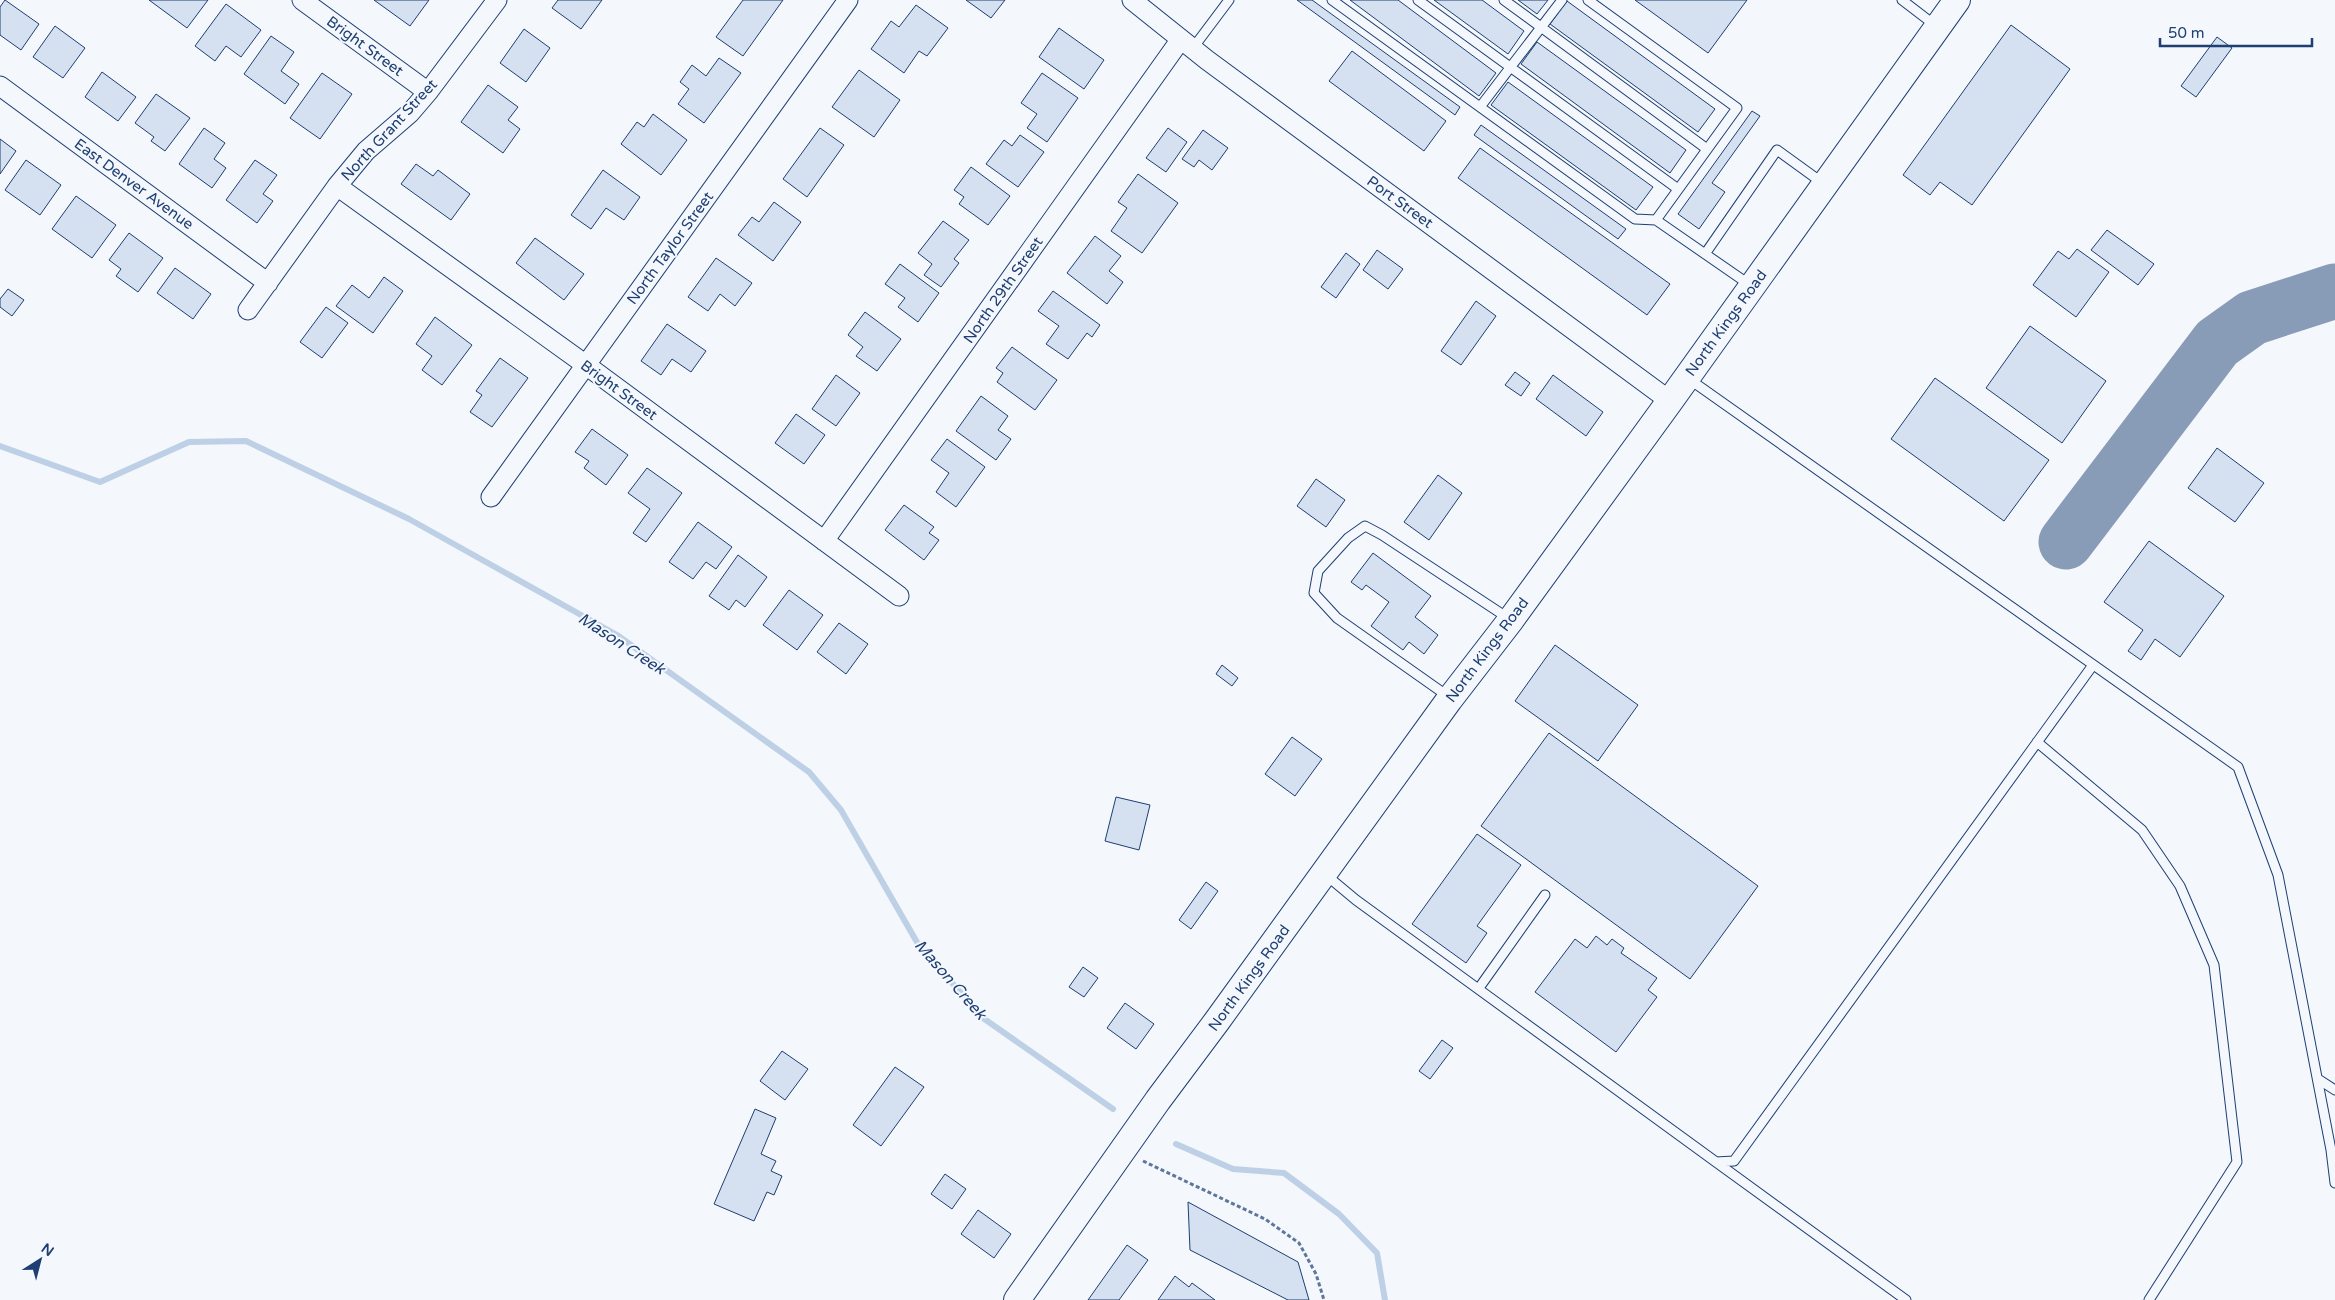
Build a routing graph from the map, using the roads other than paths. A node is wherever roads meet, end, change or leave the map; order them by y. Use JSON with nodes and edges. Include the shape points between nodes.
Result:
{"nodes":[{"id":1,"x":302,"y":0,"type":"edge"},
{"id":2,"x":497,"y":0,"type":"edge"},
{"id":3,"x":848,"y":0,"type":"edge"},
{"id":4,"x":1132,"y":0,"type":"edge"},
{"id":5,"x":1229,"y":0,"type":"edge"},
{"id":6,"x":1332,"y":0,"type":"edge"},
{"id":7,"x":1418,"y":0,"type":"edge"},
{"id":8,"x":1504,"y":0,"type":"edge"},
{"id":9,"x":1562,"y":0,"type":"edge"},
{"id":10,"x":1588,"y":0,"type":"edge"},
{"id":11,"x":1902,"y":0,"type":"edge"},
{"id":12,"x":1958,"y":0,"type":"edge"},
{"id":13,"x":1542,"y":28,"type":"junction"},
{"id":14,"x":1938,"y":28,"type":"junction"},
{"id":15,"x":1187,"y":44,"type":"junction"},
{"id":16,"x":1511,"y":68,"type":"junction"},
{"id":17,"x":0,"y":86,"type":"edge"},
{"id":18,"x":428,"y":92,"type":"junction"},
{"id":19,"x":1480,"y":107,"type":"junction"},
{"id":20,"x":1707,"y":149,"type":"junction"},
{"id":21,"x":1826,"y":184,"type":"junction"},
{"id":22,"x":337,"y":186,"type":"junction"},
{"id":23,"x":1678,"y":189,"type":"junction"},
{"id":24,"x":1656,"y":220,"type":"junction"},
{"id":25,"x":1705,"y":254,"type":"junction"},
{"id":26,"x":268,"y":283,"type":"junction"},
{"id":27,"x":1752,"y":287,"type":"junction"},
{"id":28,"x":248,"y":310,"type":"dead end"},
{"id":29,"x":586,"y":365,"type":"junction"},
{"id":30,"x":1687,"y":378,"type":"junction"},
{"id":31,"x":1670,"y":401,"type":"junction"},
{"id":32,"x":491,"y":497,"type":"dead end"},
{"id":33,"x":824,"y":541,"type":"junction"},
{"id":34,"x":899,"y":596,"type":"dead end"},
{"id":35,"x":1510,"y":621,"type":"junction"},
{"id":36,"x":2093,"y":664,"type":"junction"},
{"id":37,"x":1449,"y":700,"type":"junction"},
{"id":38,"x":2037,"y":742,"type":"junction"},
{"id":39,"x":1324,"y":874,"type":"junction"},
{"id":40,"x":1546,"y":895,"type":"dead end"},
{"id":41,"x":1479,"y":988,"type":"junction"},
{"id":42,"x":2318,"y":1079,"type":"junction"},
{"id":43,"x":2335,"y":1090,"type":"edge"},
{"id":44,"x":1716,"y":1162,"type":"junction"},
{"id":45,"x":2335,"y":1183,"type":"edge"},
{"id":46,"x":1017,"y":1300,"type":"edge"},
{"id":47,"x":1906,"y":1300,"type":"edge"},
{"id":48,"x":2149,"y":1300,"type":"edge"}],
"edges":[{"from":1,"to":18,"type":"street","name":"Bright Street"},
{"from":2,"to":18,"type":"street","name":"North Grant Street"},
{"from":3,"to":29,"type":"street","name":"North Taylor Street"},
{"from":4,"to":15,"type":"street","name":"Port Street"},
{"from":5,"to":15,"type":"lane"},
{"from":6,"to":19,"type":"lane"},
{"from":7,"to":16,"type":"lane"},
{"from":8,"to":13,"type":"lane"},
{"from":9,"to":13,"type":"lane"},
{"from":10,"to":20,"type":"lane","via":[[1737,108]]},
{"from":11,"to":14,"type":"lane"},
{"from":12,"to":14,"type":"main road","name":"North Kings Road"},
{"from":13,"to":16,"type":"lane"},
{"from":13,"to":20,"type":"lane"},
{"from":14,"to":21,"type":"main road","name":"North Kings Road"},
{"from":15,"to":31,"type":"street","name":"Port Street"},
{"from":15,"to":33,"type":"street","name":"North 29th Street"},
{"from":16,"to":19,"type":"lane"},
{"from":16,"to":23,"type":"lane"},
{"from":17,"to":26,"type":"street","name":"East Denver Avenue"},
{"from":18,"to":22,"type":"street","name":"North Grant Street","via":[[410,113],[366,151]]},
{"from":19,"to":24,"type":"lane","via":[[1635,219]]},
{"from":20,"to":23,"type":"lane"},
{"from":21,"to":25,"type":"lane","via":[[1777,150]]},
{"from":21,"to":27,"type":"main road","name":"North Kings Road"},
{"from":22,"to":26,"type":"street","name":"North Grant Street"},
{"from":22,"to":29,"type":"street","name":"Bright Street"},
{"from":23,"to":24,"type":"lane"},
{"from":24,"to":25,"type":"lane"},
{"from":25,"to":27,"type":"lane"},
{"from":26,"to":28,"type":"street","name":"North Grant Street"},
{"from":27,"to":30,"type":"main road","name":"North Kings Road"},
{"from":29,"to":32,"type":"street","name":"North Taylor Street"},
{"from":29,"to":33,"type":"street","name":"Bright Street"},
{"from":30,"to":31,"type":"main road","name":"North Kings Road"},
{"from":30,"to":36,"type":"lane"},
{"from":31,"to":35,"type":"main road","name":"North Kings Road"},
{"from":33,"to":34,"type":"street","name":"Bright Street"},
{"from":35,"to":37,"type":"main road","name":"North Kings Road"},
{"from":35,"to":37,"type":"lane","via":[[1365,526],[1348,538],[1318,572],[1314,593],[1337,618]]},
{"from":36,"to":38,"type":"lane"},
{"from":36,"to":42,"type":"lane","via":[[2238,767],[2278,875]]},
{"from":37,"to":39,"type":"main road","name":"North Kings Road"},
{"from":38,"to":44,"type":"lane","via":[[1734,1161]]},
{"from":38,"to":48,"type":"lane","via":[[2142,830],[2180,886],[2214,965],[2237,1162]]},
{"from":39,"to":41,"type":"lane"},
{"from":39,"to":46,"type":"main road","name":"North Kings Road"},
{"from":40,"to":41,"type":"lane"},
{"from":41,"to":44,"type":"lane"},
{"from":42,"to":43,"type":"lane"},
{"from":42,"to":45,"type":"lane"},
{"from":44,"to":47,"type":"lane"}]}
